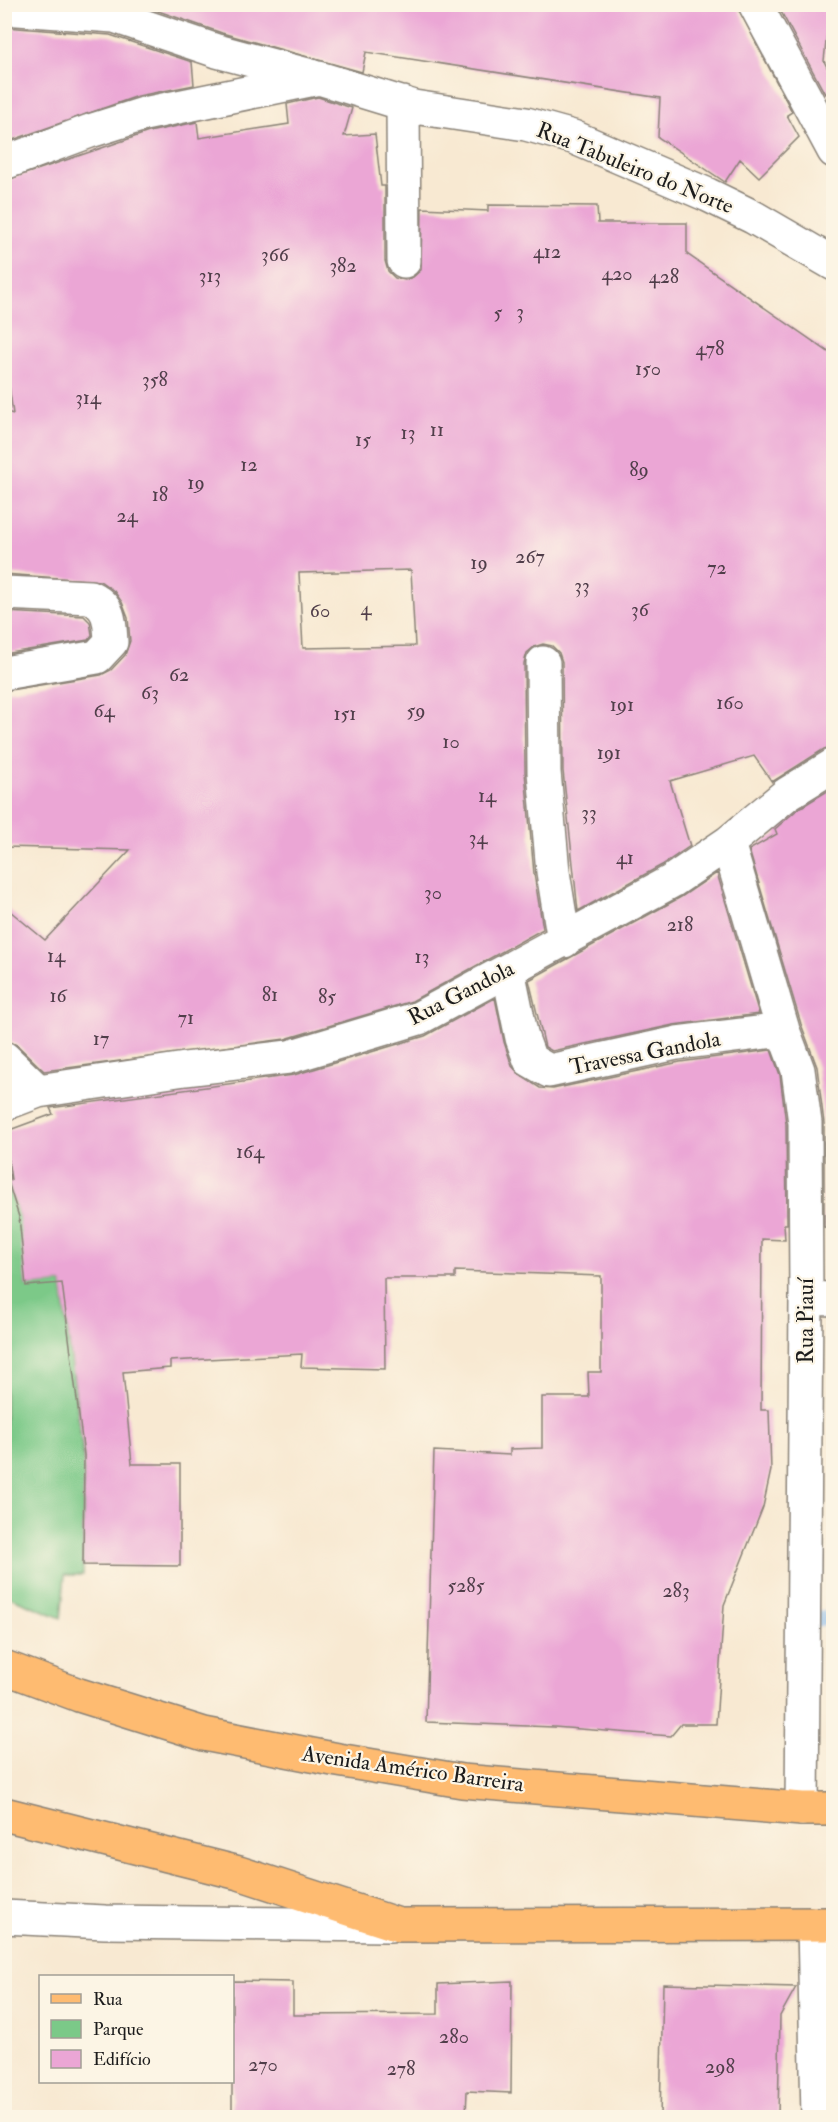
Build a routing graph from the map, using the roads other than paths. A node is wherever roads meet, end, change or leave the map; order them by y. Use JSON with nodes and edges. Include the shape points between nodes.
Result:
{"nodes":[{"id":1,"x":755,"y":4,"type":"edge"},
{"id":2,"x":4,"y":8,"type":"edge"},
{"id":3,"x":319,"y":78,"type":"junction"},
{"id":4,"x":403,"y":103,"type":"junction"},
{"id":5,"x":834,"y":151,"type":"edge"},
{"id":6,"x":4,"y":163,"type":"edge"},
{"id":7,"x":404,"y":261,"type":"dead end"},
{"id":8,"x":834,"y":264,"type":"edge"},
{"id":9,"x":4,"y":593,"type":"edge"},
{"id":10,"x":543,"y":663,"type":"dead end"},
{"id":11,"x":4,"y":673,"type":"edge"},
{"id":12,"x":834,"y":765,"type":"edge"},
{"id":13,"x":728,"y":843,"type":"junction"},
{"id":14,"x":564,"y":941,"type":"junction"},
{"id":15,"x":508,"y":970,"type":"junction"},
{"id":16,"x":783,"y":1030,"type":"junction"},
{"id":17,"x":4,"y":1059,"type":"edge"},
{"id":18,"x":38,"y":1091,"type":"junction"},
{"id":19,"x":4,"y":1104,"type":"edge"},
{"id":20,"x":820,"y":1298,"type":"edge"},
{"id":21,"x":4,"y":1667,"type":"edge"},
{"id":22,"x":818,"y":1809,"type":"edge"},
{"id":23,"x":4,"y":1814,"type":"edge"},
{"id":24,"x":4,"y":1917,"type":"edge"},
{"id":25,"x":824,"y":1924,"type":"edge"},
{"id":26,"x":399,"y":1925,"type":"junction"},
{"id":27,"x":818,"y":2118,"type":"edge"}],
"edges":[{"from":1,"to":5,"type":"street"},
{"from":2,"to":3,"type":"street","name":"Rua Tabuleiro do Norte","via":[[114,16],[218,51]]},
{"from":3,"to":4,"type":"street","name":"Rua Tabuleiro do Norte"},
{"from":3,"to":6,"type":"street","name":"Rua Tabuleiro do Norte","via":[[144,114]]},
{"from":4,"to":7,"type":"street"},
{"from":4,"to":8,"type":"street","name":"Rua Tabuleiro do Norte","via":[[526,124],[573,137],[708,195]]},
{"from":9,"to":11,"type":"street","via":[[90,597],[101,602],[109,613],[111,642],[97,657]]},
{"from":10,"to":14,"type":"street","via":[[544,772]]},
{"from":12,"to":13,"type":"street","name":"Rua Gandola","via":[[787,794]]},
{"from":13,"to":14,"type":"street","name":"Rua Gandola","via":[[672,881]]},
{"from":13,"to":16,"type":"street","name":"Rua Piauí"},
{"from":14,"to":15,"type":"street","name":"Rua Gandola"},
{"from":15,"to":16,"type":"street","name":"Travessa Gandola","via":[[530,1060],[549,1071],[677,1043]]},
{"from":15,"to":18,"type":"street","name":"Rua Gandola","via":[[419,1018],[290,1058]]},
{"from":16,"to":20,"type":"street","name":"Rua Piauí","via":[[798,1070]]},
{"from":17,"to":18,"type":"street"},
{"from":18,"to":19,"type":"street","name":"Rua Gandola"},
{"from":20,"to":22,"type":"street","name":"Rua Piauí"},
{"from":21,"to":22,"type":"main road","name":"Avenida Américo Barreira","via":[[204,1734],[338,1760],[462,1781]]},
{"from":23,"to":26,"type":"main road","via":[[239,1873]]},
{"from":24,"to":26,"type":"street"},
{"from":25,"to":26,"type":"main road"},
{"from":25,"to":27,"type":"street"}]}
